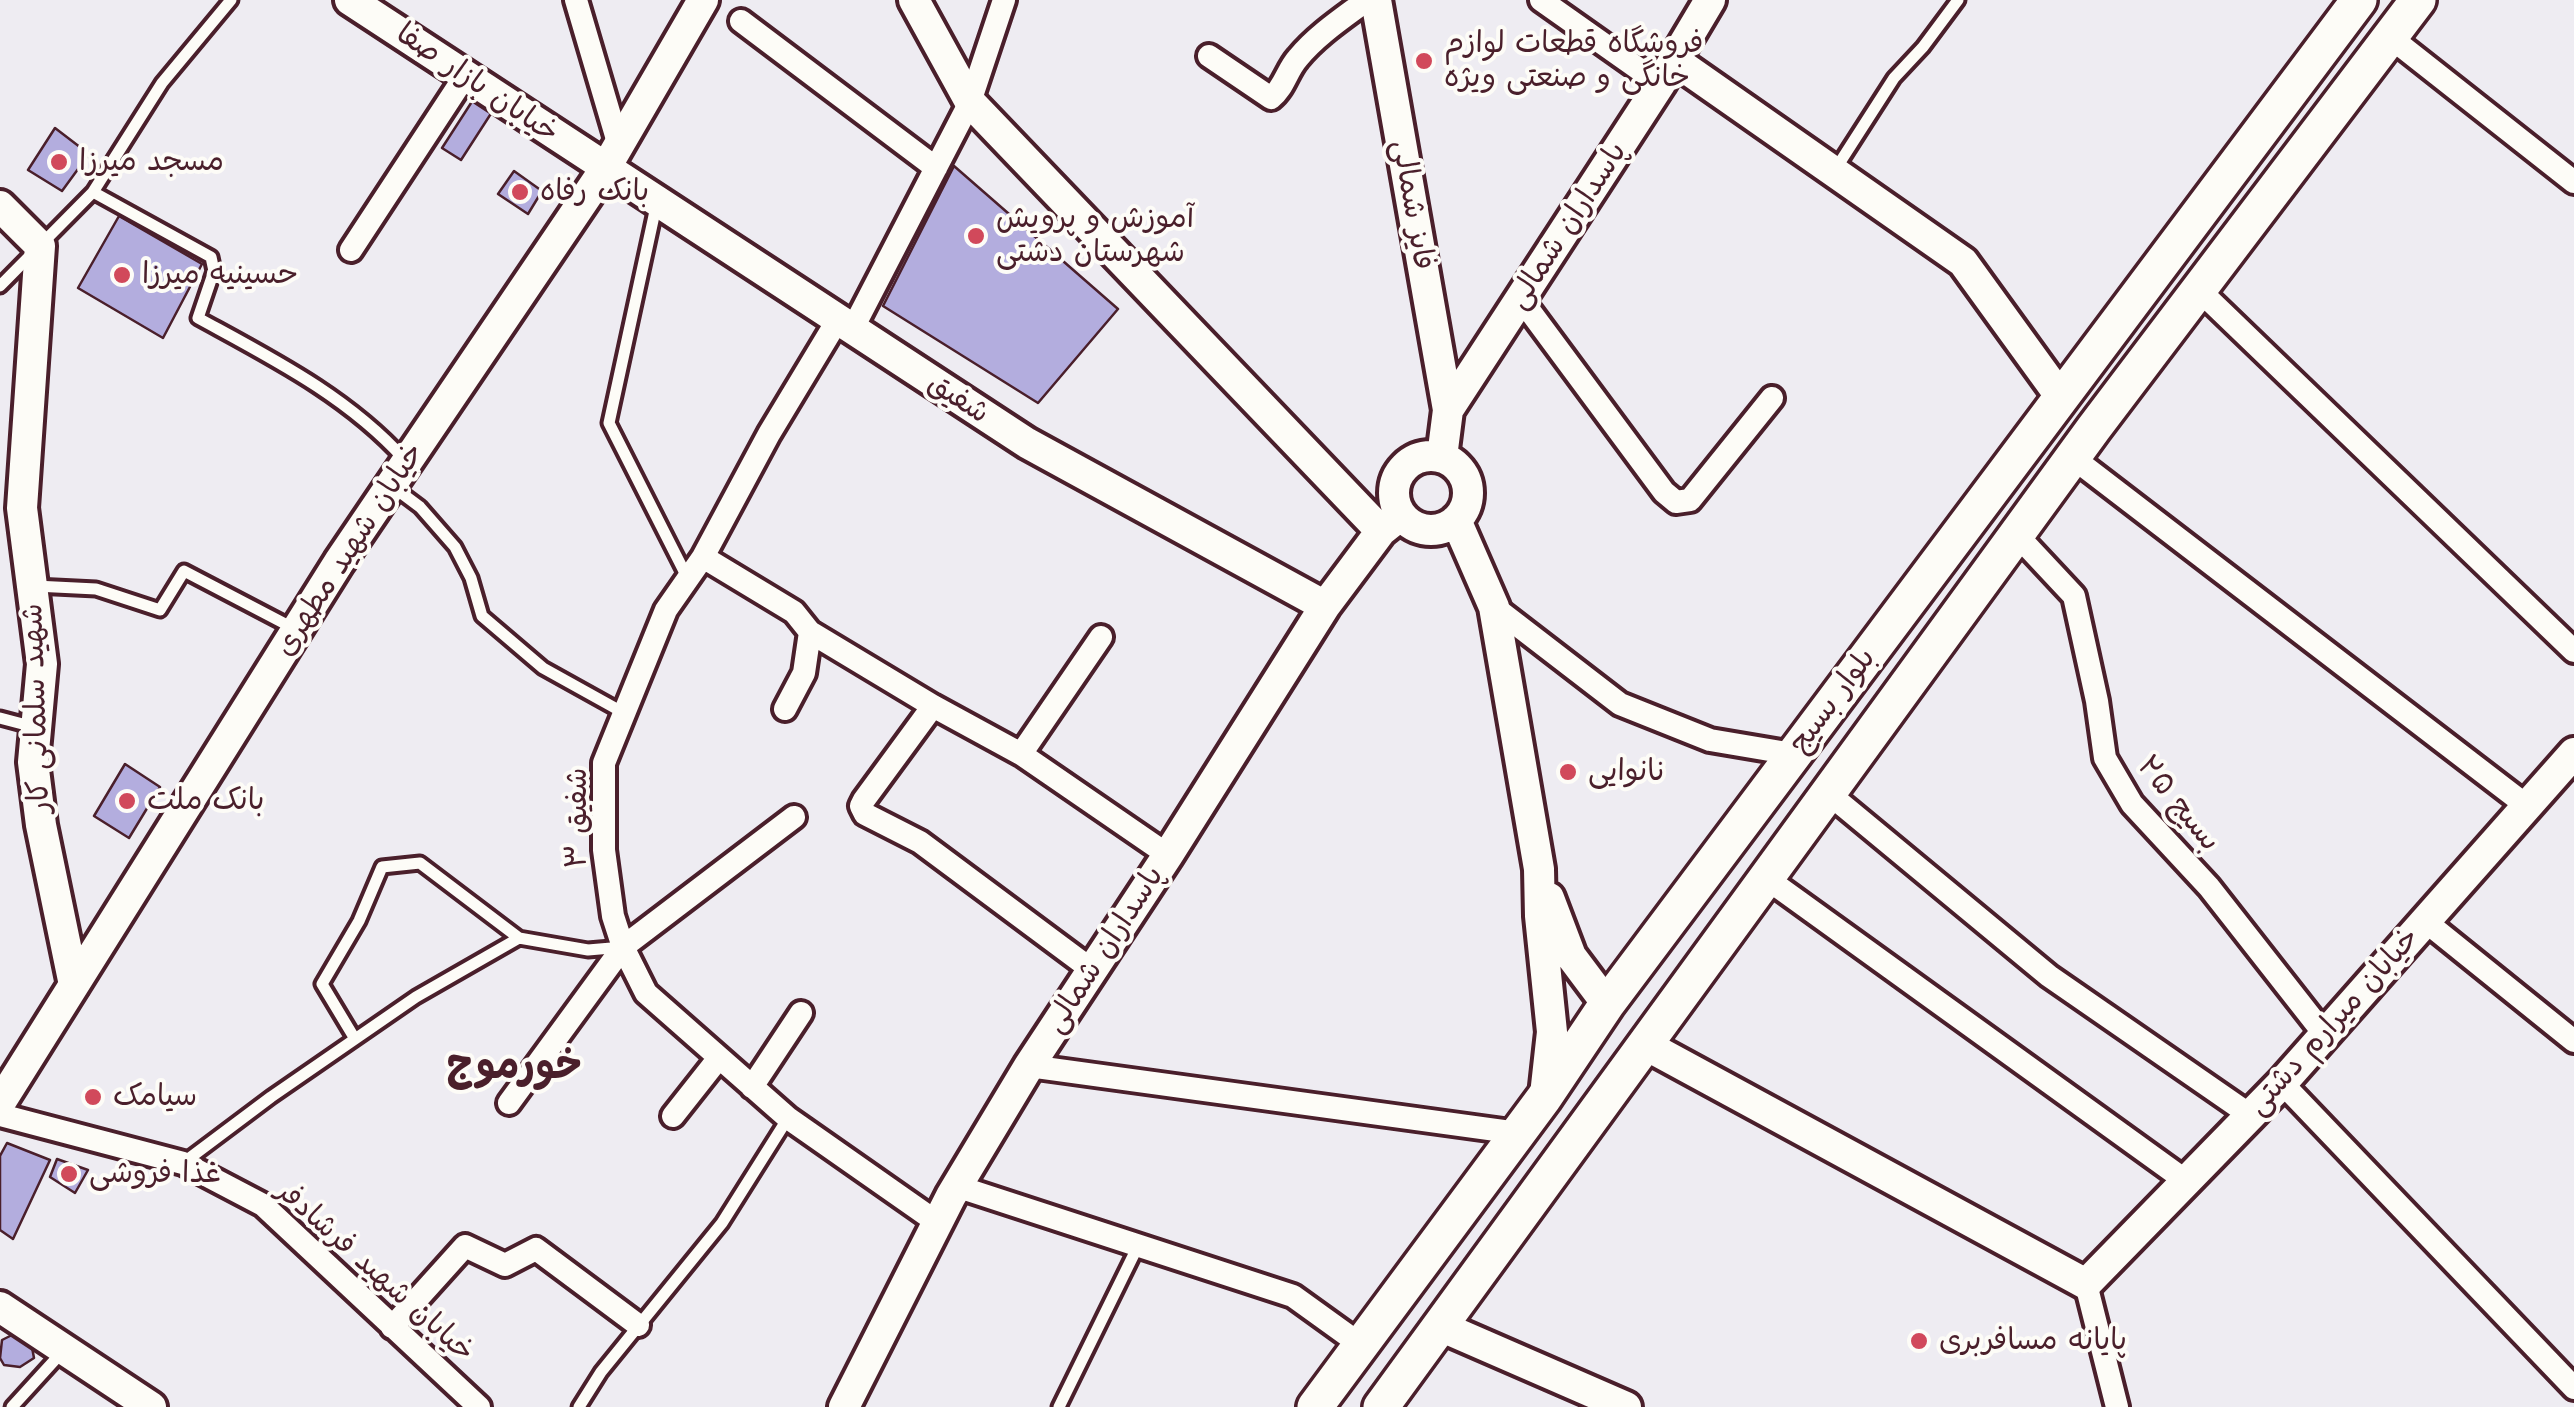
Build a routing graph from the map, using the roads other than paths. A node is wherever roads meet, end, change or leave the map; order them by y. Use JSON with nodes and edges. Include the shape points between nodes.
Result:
{"nodes":[{"id":1,"x":232,"y":0,"type":"edge"},
{"id":2,"x":350,"y":0,"type":"edge"},
{"id":3,"x":576,"y":0,"type":"edge"},
{"id":4,"x":703,"y":0,"type":"edge"},
{"id":5,"x":914,"y":0,"type":"edge"},
{"id":6,"x":1004,"y":0,"type":"edge"},
{"id":7,"x":1367,"y":0,"type":"edge"},
{"id":8,"x":1376,"y":0,"type":"edge"},
{"id":9,"x":1540,"y":0,"type":"edge"},
{"id":10,"x":1710,"y":0,"type":"edge"},
{"id":11,"x":1958,"y":0,"type":"edge"},
{"id":12,"x":2359,"y":0,"type":"edge"},
{"id":13,"x":2418,"y":0,"type":"edge"},
{"id":14,"x":742,"y":21,"type":"dead end"},
{"id":15,"x":2390,"y":37,"type":"junction"},
{"id":16,"x":1209,"y":56,"type":"dead end"},
{"id":17,"x":1668,"y":72,"type":"junction"},
{"id":18,"x":465,"y":76,"type":"junction"},
{"id":19,"x":970,"y":102,"type":"junction"},
{"id":20,"x":612,"y":158,"type":"junction"},
{"id":21,"x":936,"y":168,"type":"junction"},
{"id":22,"x":1834,"y":172,"type":"junction"},
{"id":23,"x":2574,"y":182,"type":"edge"},
{"id":24,"x":93,"y":192,"type":"junction"},
{"id":25,"x":657,"y":200,"type":"junction"},
{"id":26,"x":0,"y":206,"type":"edge"},
{"id":27,"x":40,"y":246,"type":"junction"},
{"id":28,"x":351,"y":250,"type":"dead end"},
{"id":29,"x":0,"y":286,"type":"edge"},
{"id":30,"x":2198,"y":289,"type":"junction"},
{"id":31,"x":1520,"y":299,"type":"junction"},
{"id":32,"x":844,"y":326,"type":"junction"},
{"id":33,"x":2060,"y":396,"type":"junction"},
{"id":34,"x":1772,"y":398,"type":"dead end"},
{"id":35,"x":1448,"y":410,"type":"junction"},
{"id":36,"x":1442,"y":457,"type":"junction"},
{"id":37,"x":2072,"y":457,"type":"junction"},
{"id":38,"x":399,"y":474,"type":"junction"},
{"id":39,"x":1456,"y":520,"type":"junction"},
{"id":40,"x":1392,"y":523,"type":"junction"},
{"id":41,"x":2016,"y":534,"type":"junction"},
{"id":42,"x":703,"y":557,"type":"junction"},
{"id":43,"x":688,"y":579,"type":"junction"},
{"id":44,"x":32,"y":586,"type":"junction"},
{"id":45,"x":1326,"y":606,"type":"junction"},
{"id":46,"x":1494,"y":607,"type":"junction"},
{"id":47,"x":296,"y":630,"type":"junction"},
{"id":48,"x":810,"y":632,"type":"junction"},
{"id":49,"x":1101,"y":637,"type":"dead end"},
{"id":50,"x":2574,"y":651,"type":"edge"},
{"id":51,"x":1849,"y":680,"type":"junction"},
{"id":52,"x":933,"y":706,"type":"junction"},
{"id":53,"x":784,"y":709,"type":"dead end"},
{"id":54,"x":1888,"y":710,"type":"junction"},
{"id":55,"x":624,"y":713,"type":"junction"},
{"id":56,"x":0,"y":718,"type":"edge"},
{"id":57,"x":36,"y":728,"type":"junction"},
{"id":58,"x":1021,"y":754,"type":"junction"},
{"id":59,"x":1794,"y":754,"type":"junction"},
{"id":60,"x":2568,"y":772,"type":"edge"},
{"id":61,"x":1828,"y":793,"type":"junction"},
{"id":62,"x":2526,"y":806,"type":"junction"},
{"id":63,"x":794,"y":817,"type":"dead end"},
{"id":64,"x":1168,"y":855,"type":"junction"},
{"id":65,"x":1538,"y":869,"type":"junction"},
{"id":66,"x":1766,"y":878,"type":"junction"},
{"id":67,"x":2425,"y":921,"type":"junction"},
{"id":68,"x":519,"y":938,"type":"junction"},
{"id":69,"x":623,"y":948,"type":"junction"},
{"id":70,"x":1092,"y":970,"type":"junction"},
{"id":71,"x":74,"y":985,"type":"junction"},
{"id":72,"x":1607,"y":1004,"type":"junction"},
{"id":73,"x":801,"y":1014,"type":"dead end"},
{"id":74,"x":2324,"y":1034,"type":"junction"},
{"id":75,"x":354,"y":1039,"type":"junction"},
{"id":76,"x":2574,"y":1041,"type":"edge"},
{"id":77,"x":1644,"y":1044,"type":"junction"},
{"id":78,"x":718,"y":1059,"type":"junction"},
{"id":79,"x":1029,"y":1066,"type":"junction"},
{"id":80,"x":2282,"y":1084,"type":"junction"},
{"id":81,"x":752,"y":1087,"type":"junction"},
{"id":82,"x":1544,"y":1098,"type":"junction"},
{"id":83,"x":0,"y":1103,"type":"edge"},
{"id":84,"x":509,"y":1103,"type":"dead end"},
{"id":85,"x":0,"y":1114,"type":"edge"},
{"id":86,"x":673,"y":1116,"type":"dead end"},
{"id":87,"x":2250,"y":1116,"type":"junction"},
{"id":88,"x":788,"y":1118,"type":"junction"},
{"id":89,"x":1518,"y":1134,"type":"junction"},
{"id":90,"x":183,"y":1163,"type":"junction"},
{"id":91,"x":2186,"y":1181,"type":"junction"},
{"id":92,"x":956,"y":1186,"type":"junction"},
{"id":93,"x":938,"y":1223,"type":"junction"},
{"id":94,"x":1138,"y":1246,"type":"junction"},
{"id":95,"x":2086,"y":1284,"type":"junction"},
{"id":96,"x":0,"y":1307,"type":"edge"},
{"id":97,"x":638,"y":1324,"type":"junction"},
{"id":98,"x":392,"y":1326,"type":"junction"},
{"id":99,"x":1440,"y":1326,"type":"junction"},
{"id":100,"x":1361,"y":1345,"type":"junction"},
{"id":101,"x":63,"y":1351,"type":"junction"},
{"id":102,"x":2574,"y":1388,"type":"edge"},
{"id":103,"x":12,"y":1407,"type":"edge"},
{"id":104,"x":151,"y":1407,"type":"edge"},
{"id":105,"x":479,"y":1407,"type":"edge"},
{"id":106,"x":579,"y":1407,"type":"edge"},
{"id":107,"x":844,"y":1407,"type":"edge"},
{"id":108,"x":1058,"y":1407,"type":"edge"},
{"id":109,"x":1315,"y":1407,"type":"edge"},
{"id":110,"x":1381,"y":1407,"type":"edge"},
{"id":111,"x":1626,"y":1407,"type":"edge"},
{"id":112,"x":2116,"y":1407,"type":"edge"}],
"edges":[{"from":1,"to":24,"type":"lane","via":[[162,83]]},
{"from":2,"to":18,"type":"main road","name":"خیابان بازار صفا"},
{"from":3,"to":20,"type":"street"},
{"from":4,"to":20,"type":"main road","name":"خیابان شهید مطهری"},
{"from":5,"to":19,"type":"main road"},
{"from":6,"to":19,"type":"street","name":"شفیق ۳"},
{"from":7,"to":16,"type":"street","via":[[1310,44],[1271,98]]},
{"from":8,"to":35,"type":"main road","name":"فایز شمالی"},
{"from":9,"to":17,"type":"street"},
{"from":10,"to":17,"type":"main road","name":"پاسداران شمالی"},
{"from":11,"to":22,"type":"lane","via":[[1894,78]]},
{"from":12,"to":33,"type":"main road","name":"بلوار بسیج"},
{"from":13,"to":15,"type":"main road","name":"بلوار بسیج"},
{"from":14,"to":21,"type":"street"},
{"from":15,"to":23,"type":"street"},
{"from":15,"to":30,"type":"main road","name":"بلوار بسیج"},
{"from":17,"to":22,"type":"main road"},
{"from":17,"to":31,"type":"main road","name":"پاسداران شمالی"},
{"from":18,"to":20,"type":"main road","name":"خیابان بازار صفا"},
{"from":18,"to":28,"type":"street"},
{"from":19,"to":21,"type":"street","name":"شفیق ۳"},
{"from":19,"to":40,"type":"main road"},
{"from":20,"to":25,"type":"main road","name":"شفیق"},
{"from":20,"to":38,"type":"main road","name":"خیابان شهید مطهری"},
{"from":21,"to":32,"type":"street","name":"شفیق ۳"},
{"from":22,"to":33,"type":"main road","via":[[1963,262]]},
{"from":24,"to":27,"type":"lane"},
{"from":24,"to":38,"type":"lane","via":[[210,256],[214,271],[198,318],[286,365],[374,427]]},
{"from":25,"to":32,"type":"main road","name":"شفیق"},
{"from":25,"to":43,"type":"lane","via":[[609,423]]},
{"from":26,"to":27,"type":"main road"},
{"from":27,"to":29,"type":"lane"},
{"from":27,"to":44,"type":"main road","name":"شهید سلمانی کار","via":[[22,508]]},
{"from":30,"to":37,"type":"main road","name":"بلوار بسیج"},
{"from":30,"to":50,"type":"street"},
{"from":31,"to":34,"type":"street","via":[[1676,502],[1690,500]]},
{"from":31,"to":35,"type":"main road","name":"پاسداران شمالی"},
{"from":32,"to":42,"type":"street","name":"شفیق ۳","via":[[769,434]]},
{"from":32,"to":45,"type":"main road","name":"شفیق","via":[[1027,443]]},
{"from":33,"to":51,"type":"main road","name":"بلوار بسیج"},
{"from":35,"to":36,"type":"main road","name":"پاسداران شمالی"},
{"from":36,"to":39,"type":"main road","via":[[1465,477],[1466,507]]},
{"from":36,"to":40,"type":"main road","via":[[1412,460],[1401,471]]},
{"from":37,"to":41,"type":"main road","name":"بلوار بسیج"},
{"from":37,"to":62,"type":"street"},
{"from":38,"to":47,"type":"main road","name":"خیابان شهید مطهری"},
{"from":38,"to":55,"type":"lane","via":[[455,547],[482,616],[542,668]]},
{"from":39,"to":40,"type":"main road","via":[[1428,530]]},
{"from":39,"to":46,"type":"main road"},
{"from":40,"to":45,"type":"main road","name":"پاسداران شمالی"},
{"from":41,"to":54,"type":"main road","name":"بلوار بسیج"},
{"from":41,"to":74,"type":"street","name":"بسیج ۲۵","via":[[2074,596],[2105,758],[2132,804],[2208,887]]},
{"from":42,"to":43,"type":"street","name":"شفیق ۳"},
{"from":42,"to":48,"type":"street","via":[[794,612]]},
{"from":43,"to":55,"type":"street","name":"شفیق ۳","via":[[666,610]]},
{"from":44,"to":47,"type":"lane","via":[[96,589],[160,610],[184,571]]},
{"from":44,"to":57,"type":"main road","name":"شهید سلمانی کار","via":[[42,664]]},
{"from":45,"to":64,"type":"main road","name":"پاسداران شمالی"},
{"from":46,"to":59,"type":"street","via":[[1620,704],[1710,740]]},
{"from":46,"to":65,"type":"main road"},
{"from":47,"to":71,"type":"main road","name":"خیابان شهید مطهری"},
{"from":48,"to":52,"type":"street"},
{"from":48,"to":53,"type":"street","via":[[804,673]]},
{"from":49,"to":58,"type":"street"},
{"from":51,"to":54,"type":"main road"},
{"from":51,"to":59,"type":"main road","name":"بلوار بسیج"},
{"from":52,"to":58,"type":"street"},
{"from":52,"to":70,"type":"street","via":[[864,800],[865,814],[920,842]]},
{"from":54,"to":61,"type":"main road","name":"بلوار بسیج"},
{"from":55,"to":69,"type":"street","name":"شفیق ۳","via":[[604,763],[604,850]]},
{"from":56,"to":57,"type":"lane"},
{"from":57,"to":71,"type":"main road","name":"شهید سلمانی کار","via":[[41,825]]},
{"from":58,"to":64,"type":"street"},
{"from":59,"to":72,"type":"main road","name":"بلوار بسیج"},
{"from":60,"to":62,"type":"main road","name":"خیابان میرارم دشتی"},
{"from":61,"to":66,"type":"main road","name":"بلوار بسیج"},
{"from":61,"to":87,"type":"street","via":[[2050,976]]},
{"from":62,"to":67,"type":"main road","name":"خیابان میرارم دشتی"},
{"from":63,"to":69,"type":"street"},
{"from":64,"to":70,"type":"main road","name":"پاسداران شمالی"},
{"from":65,"to":72,"type":"main road","via":[[1571,956]]},
{"from":65,"to":82,"type":"main road","via":[[1552,1032]]},
{"from":66,"to":77,"type":"main road","name":"بلوار بسیج"},
{"from":66,"to":91,"type":"street"},
{"from":67,"to":74,"type":"main road","name":"خیابان میرارم دشتی"},
{"from":67,"to":76,"type":"street"},
{"from":68,"to":69,"type":"lane","via":[[588,950]]},
{"from":68,"to":75,"type":"lane"},
{"from":68,"to":75,"type":"lane","via":[[420,864],[382,867],[322,984]]},
{"from":69,"to":78,"type":"street","name":"شفیق ۳","via":[[646,993]]},
{"from":69,"to":84,"type":"street"},
{"from":70,"to":79,"type":"main road","name":"پاسداران شمالی"},
{"from":71,"to":83,"type":"main road","name":"خیابان شهید مطهری"},
{"from":72,"to":77,"type":"main road"},
{"from":72,"to":82,"type":"main road","name":"بلوار بسیج"},
{"from":73,"to":81,"type":"street"},
{"from":74,"to":80,"type":"main road","name":"خیابان میرارم دشتی"},
{"from":75,"to":90,"type":"lane"},
{"from":77,"to":95,"type":"main road"},
{"from":77,"to":99,"type":"main road","name":"بلوار بسیج"},
{"from":78,"to":81,"type":"street","name":"شفیق ۳"},
{"from":78,"to":86,"type":"street"},
{"from":79,"to":89,"type":"street"},
{"from":79,"to":92,"type":"main road","name":"پاسداران شمالی"},
{"from":80,"to":87,"type":"main road","name":"خیابان میرارم دشتی"},
{"from":80,"to":102,"type":"street"},
{"from":81,"to":88,"type":"street","name":"شفیق ۳"},
{"from":82,"to":89,"type":"main road","name":"بلوار بسیج"},
{"from":85,"to":90,"type":"street","name":"خیابان شهید فرشادفر"},
{"from":87,"to":91,"type":"main road","name":"خیابان میرارم دشتی"},
{"from":88,"to":93,"type":"street","name":"شفیق ۳"},
{"from":88,"to":97,"type":"lane","via":[[722,1222]]},
{"from":89,"to":100,"type":"main road","name":"بلوار بسیج"},
{"from":90,"to":98,"type":"street","name":"خیابان شهید فرشادفر","via":[[263,1205]]},
{"from":91,"to":95,"type":"main road","name":"خیابان میرارم دشتی"},
{"from":92,"to":93,"type":"main road","name":"پاسداران شمالی"},
{"from":92,"to":94,"type":"street"},
{"from":93,"to":107,"type":"main road","name":"پاسداران شمالی"},
{"from":94,"to":100,"type":"street","via":[[1293,1296]]},
{"from":94,"to":108,"type":"lane"},
{"from":95,"to":112,"type":"street"},
{"from":96,"to":101,"type":"main road"},
{"from":97,"to":98,"type":"street","via":[[536,1249],[505,1265],[465,1246]]},
{"from":97,"to":106,"type":"lane"},
{"from":98,"to":105,"type":"street","name":"خیابان شهید فرشادفر"},
{"from":99,"to":110,"type":"main road","name":"بلوار بسیج"},
{"from":99,"to":111,"type":"main road"},
{"from":100,"to":109,"type":"main road","name":"بلوار بسیج"},
{"from":101,"to":103,"type":"lane"},
{"from":101,"to":104,"type":"main road"}]}
